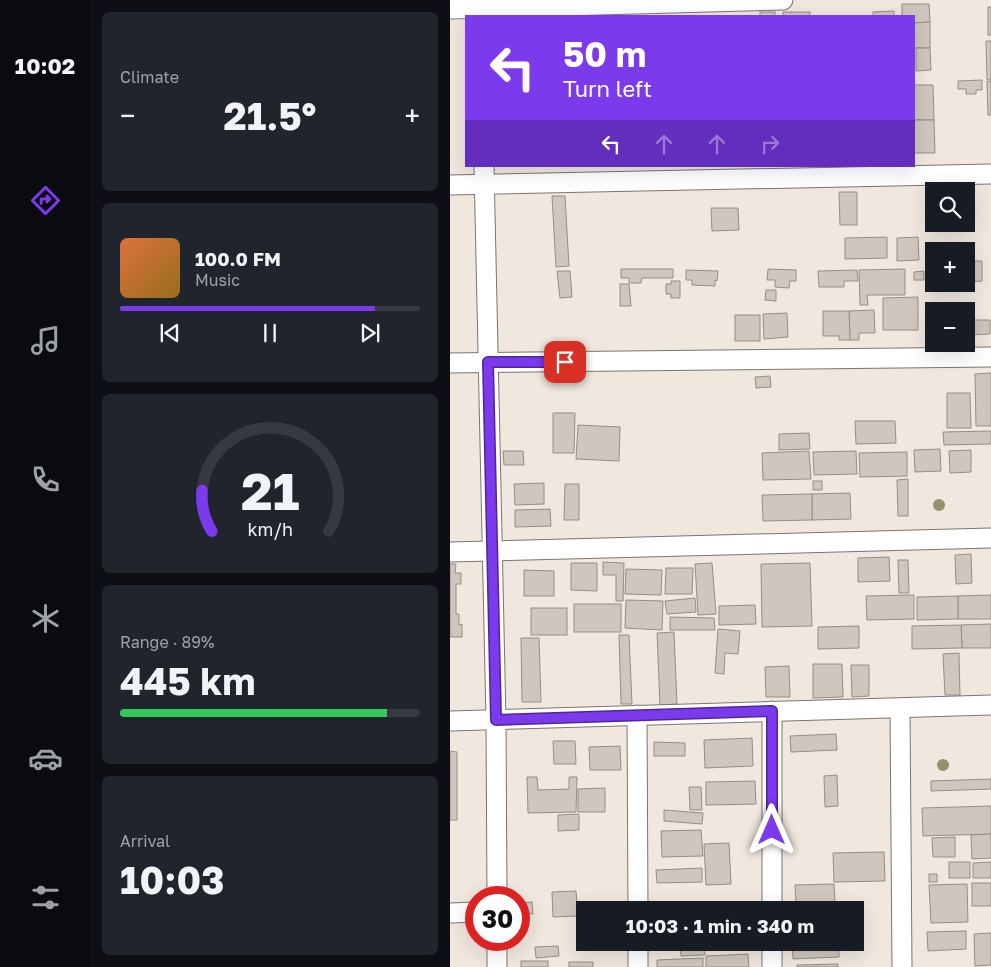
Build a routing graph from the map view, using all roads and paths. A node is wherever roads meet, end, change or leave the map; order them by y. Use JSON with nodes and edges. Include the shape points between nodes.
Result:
{"nodes":[{"id":1,"x":783,"y":0,"type":"edge"},
{"id":2,"x":480,"y":8,"type":"edge"},
{"id":3,"x":450,"y":9,"type":"edge"},
{"id":4,"x":484,"y":167,"type":"edge"},
{"id":5,"x":991,"y":174,"type":"edge"},
{"id":6,"x":450,"y":186,"type":"edge"},
{"id":7,"x":484,"y":186,"type":"junction"},
{"id":8,"x":991,"y":357,"type":"edge"},
{"id":9,"x":488,"y":362,"type":"junction"},
{"id":10,"x":450,"y":363,"type":"edge"},
{"id":11,"x":991,"y":538,"type":"edge"},
{"id":12,"x":491,"y":551,"type":"junction"},
{"id":13,"x":450,"y":552,"type":"edge"},
{"id":14,"x":991,"y":705,"type":"edge"},
{"id":15,"x":900,"y":709,"type":"junction"},
{"id":16,"x":772,"y":711,"type":"junction"},
{"id":17,"x":637,"y":715,"type":"junction"},
{"id":18,"x":496,"y":720,"type":"junction"},
{"id":19,"x":450,"y":721,"type":"edge"},
{"id":20,"x":497,"y":886,"type":"edge"},
{"id":21,"x":638,"y":901,"type":"edge"},
{"id":22,"x":772,"y":901,"type":"edge"},
{"id":23,"x":465,"y":912,"type":"edge"},
{"id":24,"x":450,"y":913,"type":"edge"},
{"id":25,"x":497,"y":951,"type":"edge"},
{"id":26,"x":638,"y":951,"type":"edge"},
{"id":27,"x":772,"y":951,"type":"edge"},
{"id":28,"x":497,"y":967,"type":"edge"},
{"id":29,"x":638,"y":967,"type":"edge"},
{"id":30,"x":772,"y":967,"type":"edge"},
{"id":31,"x":902,"y":967,"type":"edge"}],
"edges":[{"from":1,"to":2,"type":"street"},
{"from":2,"to":3,"type":"street"},
{"from":4,"to":7,"type":"street"},
{"from":5,"to":7,"type":"street"},
{"from":6,"to":7,"type":"street"},
{"from":7,"to":9,"type":"street"},
{"from":8,"to":9,"type":"street"},
{"from":9,"to":10,"type":"street"},
{"from":9,"to":12,"type":"street"},
{"from":11,"to":12,"type":"street"},
{"from":12,"to":13,"type":"street"},
{"from":12,"to":18,"type":"street"},
{"from":14,"to":15,"type":"street"},
{"from":15,"to":16,"type":"street"},
{"from":15,"to":31,"type":"street"},
{"from":16,"to":17,"type":"street"},
{"from":16,"to":22,"type":"street"},
{"from":17,"to":18,"type":"street"},
{"from":17,"to":21,"type":"street"},
{"from":18,"to":19,"type":"street"},
{"from":18,"to":20,"type":"street"},
{"from":23,"to":24,"type":"street"},
{"from":25,"to":28,"type":"street"},
{"from":26,"to":29,"type":"street"},
{"from":27,"to":30,"type":"street"}]}
